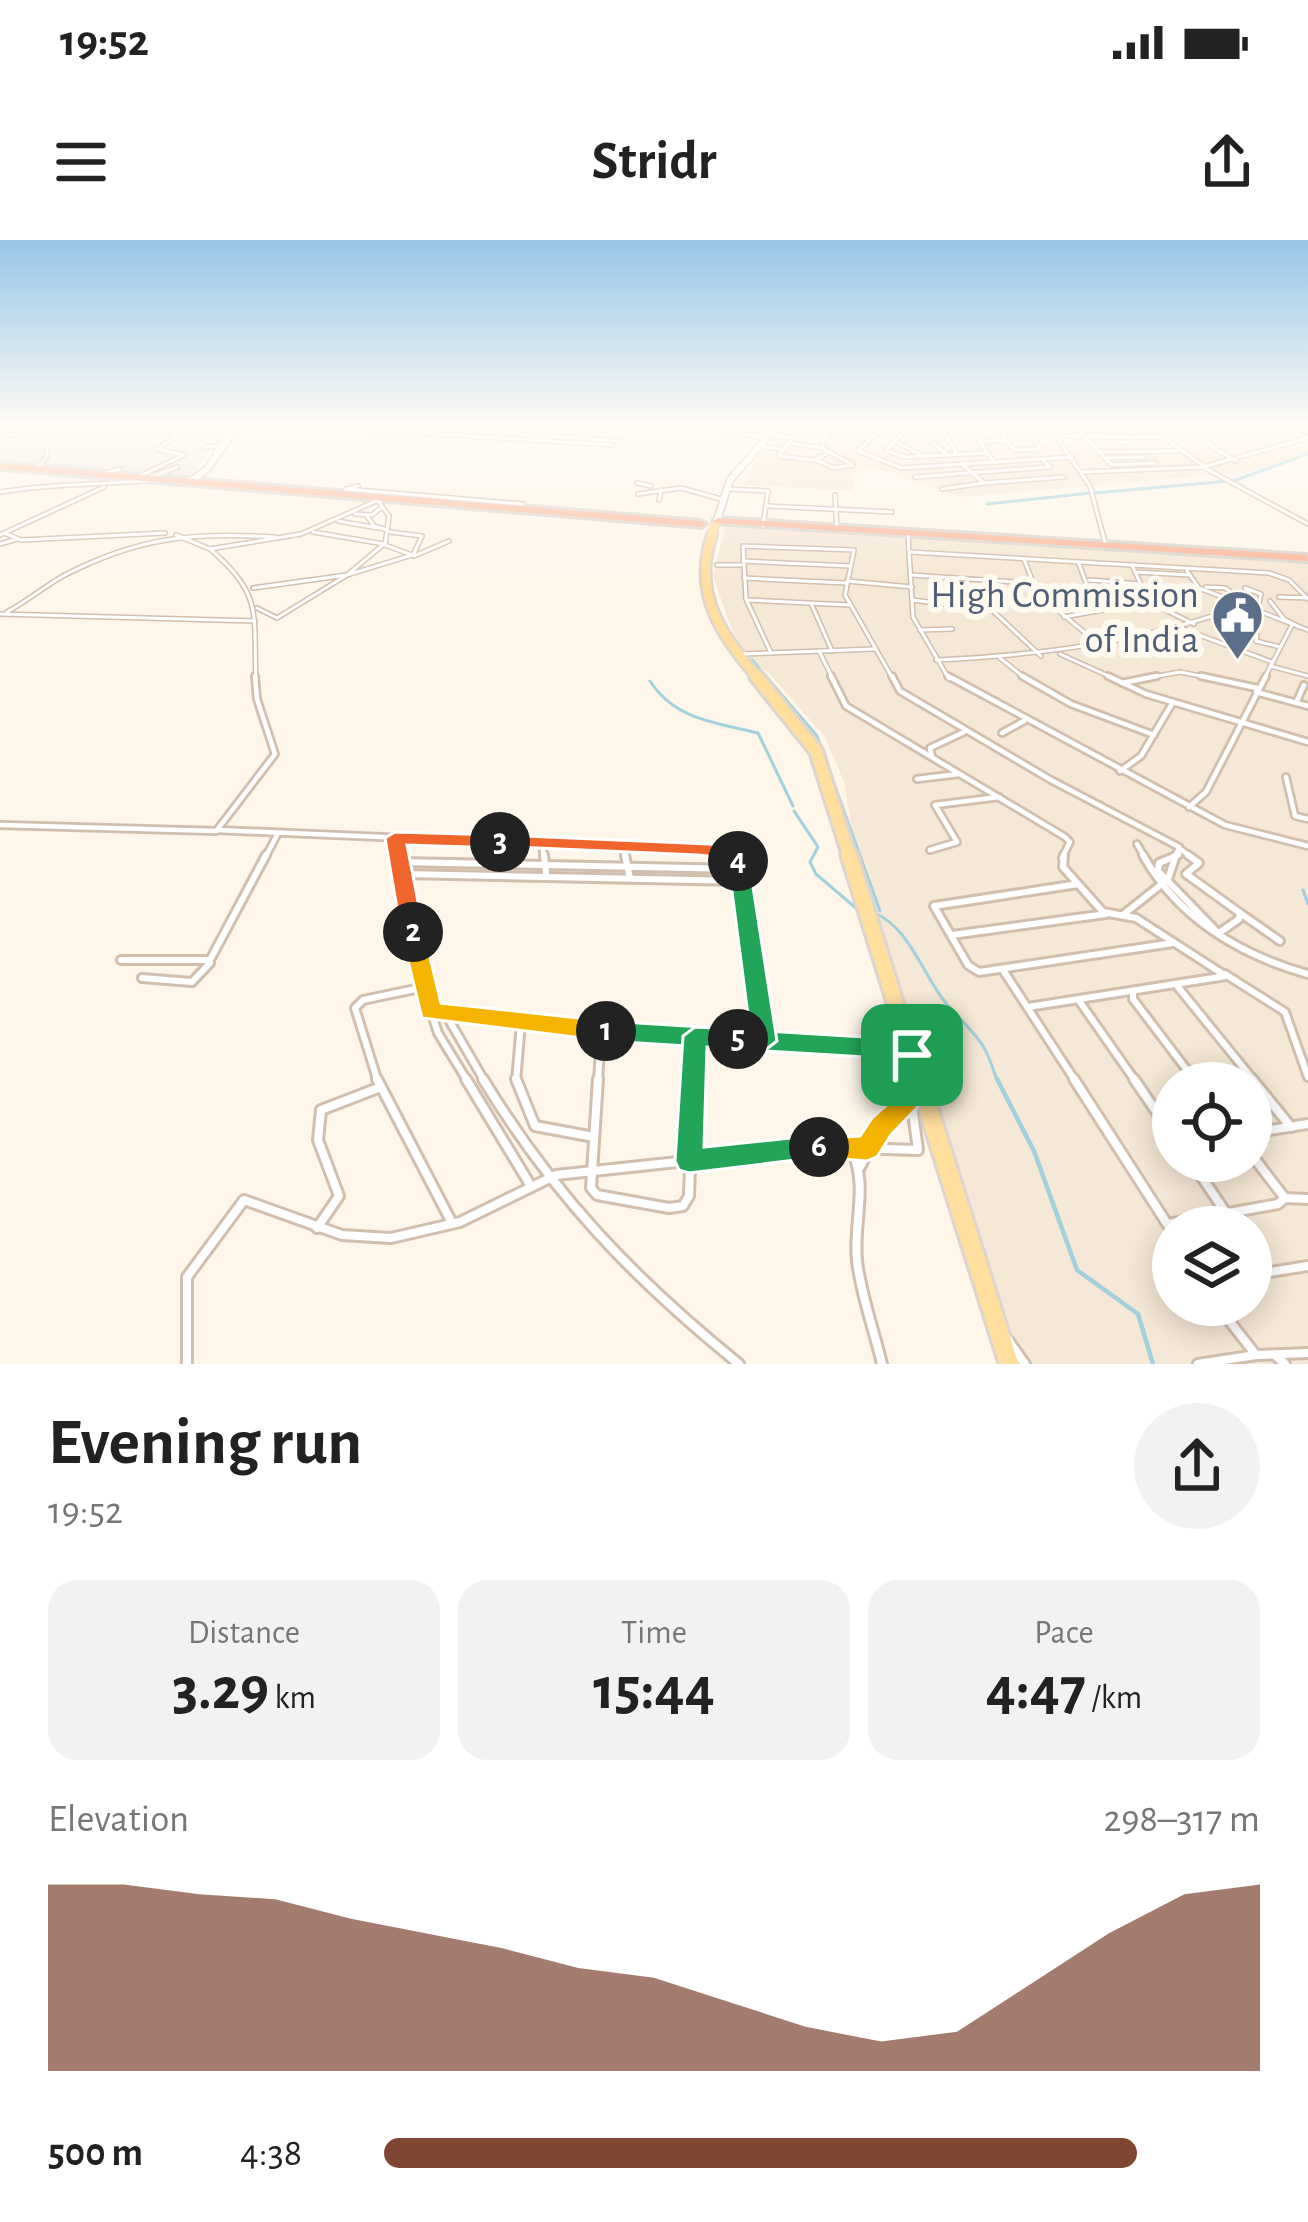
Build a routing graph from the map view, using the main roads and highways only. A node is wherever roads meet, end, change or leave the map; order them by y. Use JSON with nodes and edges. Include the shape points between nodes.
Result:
{"nodes":[{"id":1,"x":83,"y":476,"type":"edge"},
{"id":2,"x":135,"y":476,"type":"edge"},
{"id":3,"x":143,"y":476,"type":"edge"},
{"id":4,"x":145,"y":476,"type":"edge"},
{"id":5,"x":199,"y":476,"type":"edge"},
{"id":6,"x":739,"y":476,"type":"edge"},
{"id":7,"x":196,"y":480,"type":"junction"},
{"id":8,"x":711,"y":523,"type":"junction"},
{"id":9,"x":1308,"y":556,"type":"edge"},
{"id":10,"x":1009,"y":1364,"type":"edge"}],
"edges":[{"from":1,"to":2,"type":"highway"},
{"from":3,"to":7,"type":"highway"},
{"from":4,"to":7,"type":"highway"},
{"from":5,"to":7,"type":"main road"},
{"from":6,"to":8,"type":"main road"},
{"from":7,"to":8,"type":"highway","via":[[381,502]]},
{"from":8,"to":9,"type":"highway"},
{"from":8,"to":10,"type":"main road","via":[[705,596],[737,655],[816,752],[912,1055],[916,1094]]}]}
